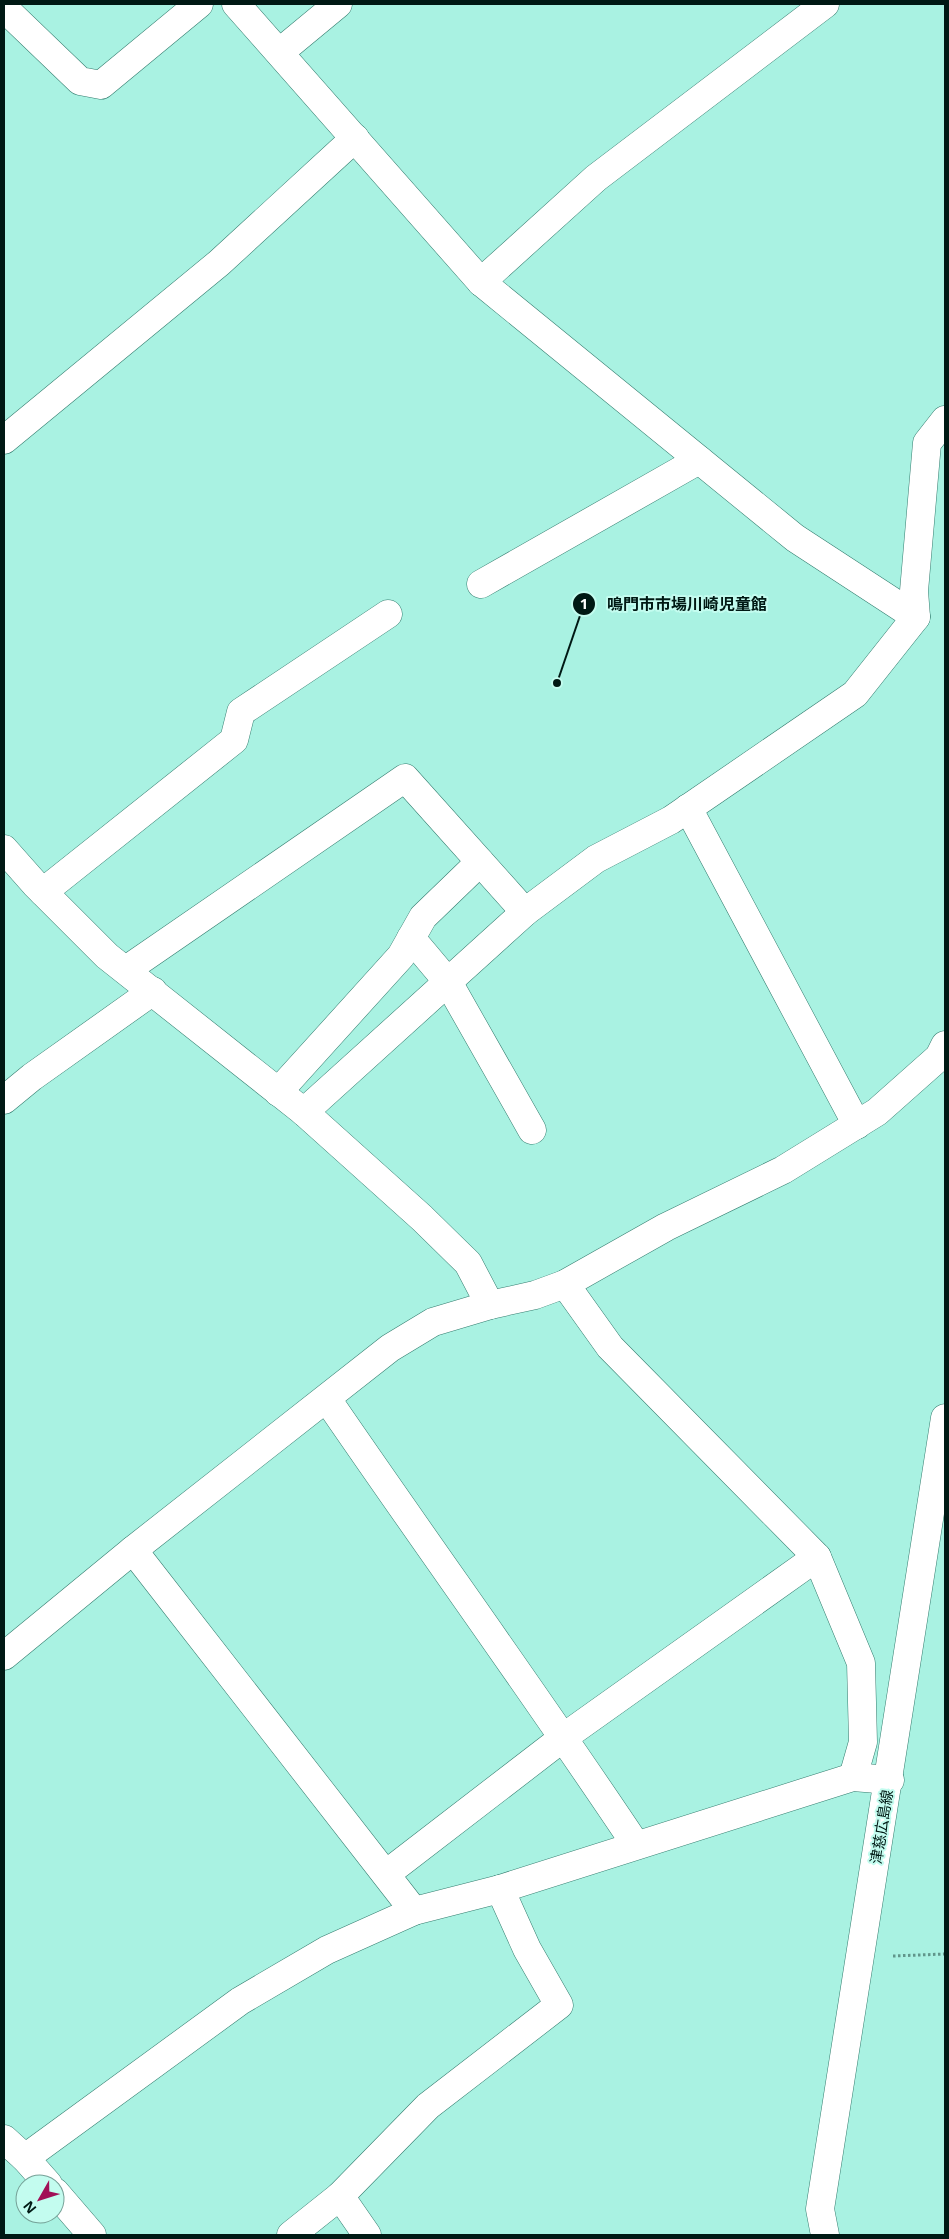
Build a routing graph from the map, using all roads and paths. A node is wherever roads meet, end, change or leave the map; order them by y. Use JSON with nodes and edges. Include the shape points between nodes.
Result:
{"nodes":[{"id":1,"x":199,"y":4,"type":"edge"},
{"id":2,"x":236,"y":4,"type":"edge"},
{"id":3,"x":338,"y":4,"type":"edge"},
{"id":4,"x":824,"y":4,"type":"edge"},
{"id":5,"x":4,"y":8,"type":"edge"},
{"id":6,"x":280,"y":52,"type":"junction"},
{"id":7,"x":355,"y":138,"type":"junction"},
{"id":8,"x":481,"y":282,"type":"junction"},
{"id":9,"x":945,"y":420,"type":"edge"},
{"id":10,"x":4,"y":440,"type":"edge"},
{"id":11,"x":699,"y":460,"type":"junction"},
{"id":12,"x":481,"y":584,"type":"dead end"},
{"id":13,"x":388,"y":614,"type":"dead end"},
{"id":14,"x":916,"y":617,"type":"junction"},
{"id":15,"x":688,"y":808,"type":"junction"},
{"id":16,"x":4,"y":849,"type":"edge"},
{"id":17,"x":480,"y":862,"type":"junction"},
{"id":18,"x":43,"y":892,"type":"junction"},
{"id":19,"x":525,"y":912,"type":"junction"},
{"id":20,"x":411,"y":938,"type":"junction"},
{"id":21,"x":126,"y":970,"type":"junction"},
{"id":22,"x":448,"y":982,"type":"junction"},
{"id":23,"x":153,"y":991,"type":"junction"},
{"id":24,"x":945,"y":1045,"type":"edge"},
{"id":25,"x":278,"y":1092,"type":"junction"},
{"id":26,"x":4,"y":1100,"type":"edge"},
{"id":27,"x":304,"y":1112,"type":"junction"},
{"id":28,"x":857,"y":1124,"type":"junction"},
{"id":29,"x":532,"y":1130,"type":"dead end"},
{"id":30,"x":565,"y":1284,"type":"junction"},
{"id":31,"x":490,"y":1305,"type":"junction"},
{"id":32,"x":327,"y":1399,"type":"junction"},
{"id":33,"x":945,"y":1418,"type":"edge"},
{"id":34,"x":134,"y":1550,"type":"junction"},
{"id":35,"x":817,"y":1556,"type":"junction"},
{"id":36,"x":4,"y":1656,"type":"edge"},
{"id":37,"x":564,"y":1737,"type":"junction"},
{"id":38,"x":853,"y":1777,"type":"junction"},
{"id":39,"x":890,"y":1780,"type":"junction"},
{"id":40,"x":636,"y":1845,"type":"junction"},
{"id":41,"x":386,"y":1874,"type":"junction"},
{"id":42,"x":500,"y":1889,"type":"junction"},
{"id":43,"x":414,"y":1911,"type":"junction"},
{"id":44,"x":945,"y":1954,"type":"edge"},
{"id":45,"x":860,"y":1958,"type":"junction"},
{"id":46,"x":4,"y":2139,"type":"edge"},
{"id":47,"x":26,"y":2158,"type":"junction"},
{"id":48,"x":40,"y":2174,"type":"edge"},
{"id":49,"x":340,"y":2196,"type":"junction"},
{"id":50,"x":65,"y":2204,"type":"edge"},
{"id":51,"x":92,"y":2235,"type":"edge"},
{"id":52,"x":291,"y":2235,"type":"edge"},
{"id":53,"x":367,"y":2235,"type":"edge"},
{"id":54,"x":825,"y":2235,"type":"edge"}],
"edges":[{"from":1,"to":5,"type":"street","via":[[101,85],[80,81]]},
{"from":2,"to":6,"type":"street"},
{"from":3,"to":6,"type":"street"},
{"from":4,"to":8,"type":"street","via":[[596,178]]},
{"from":6,"to":7,"type":"street"},
{"from":7,"to":8,"type":"street"},
{"from":7,"to":10,"type":"street","via":[[219,263]]},
{"from":8,"to":11,"type":"street"},
{"from":9,"to":14,"type":"street","via":[[927,443],[914,591]]},
{"from":11,"to":12,"type":"street"},
{"from":11,"to":14,"type":"street","via":[[795,538]]},
{"from":13,"to":18,"type":"street","via":[[241,712],[234,740]]},
{"from":14,"to":15,"type":"street","via":[[855,694]]},
{"from":15,"to":19,"type":"street","via":[[596,859]]},
{"from":15,"to":28,"type":"street"},
{"from":16,"to":18,"type":"street"},
{"from":17,"to":19,"type":"street"},
{"from":17,"to":20,"type":"street","via":[[423,917]]},
{"from":17,"to":21,"type":"street","via":[[405,778]]},
{"from":18,"to":21,"type":"street","via":[[107,956]]},
{"from":19,"to":22,"type":"street"},
{"from":20,"to":22,"type":"street"},
{"from":20,"to":25,"type":"street","via":[[401,956]]},
{"from":21,"to":23,"type":"street"},
{"from":22,"to":27,"type":"street"},
{"from":22,"to":29,"type":"street"},
{"from":23,"to":25,"type":"street"},
{"from":23,"to":26,"type":"street"},
{"from":24,"to":28,"type":"street","via":[[939,1057],[877,1112]]},
{"from":25,"to":27,"type":"street"},
{"from":27,"to":31,"type":"street","via":[[468,1263]]},
{"from":28,"to":30,"type":"street","via":[[784,1170],[666,1227]]},
{"from":30,"to":31,"type":"street","via":[[535,1295]]},
{"from":30,"to":35,"type":"street","via":[[610,1347]]},
{"from":31,"to":32,"type":"street","via":[[433,1322],[390,1348]]},
{"from":32,"to":34,"type":"street"},
{"from":32,"to":37,"type":"street"},
{"from":33,"to":39,"type":"street","name":"津慈広島線"},
{"from":34,"to":36,"type":"street"},
{"from":34,"to":41,"type":"street"},
{"from":35,"to":37,"type":"street"},
{"from":35,"to":38,"type":"street","via":[[861,1663],[863,1742]]},
{"from":37,"to":40,"type":"street"},
{"from":37,"to":41,"type":"street"},
{"from":38,"to":39,"type":"street"},
{"from":38,"to":40,"type":"street"},
{"from":39,"to":45,"type":"street","name":"津慈広島線"},
{"from":40,"to":42,"type":"street"},
{"from":41,"to":43,"type":"street"},
{"from":42,"to":43,"type":"street"},
{"from":42,"to":49,"type":"street","via":[[527,1948],[559,2005],[428,2106]]},
{"from":43,"to":47,"type":"street","via":[[327,1950],[240,2001]]},
{"from":44,"to":45,"type":"path"},
{"from":45,"to":54,"type":"street","name":"津慈広島線","via":[[820,2209]]},
{"from":46,"to":47,"type":"street"},
{"from":47,"to":48,"type":"street"},
{"from":49,"to":52,"type":"street"},
{"from":49,"to":53,"type":"street"},
{"from":50,"to":51,"type":"street"}]}
